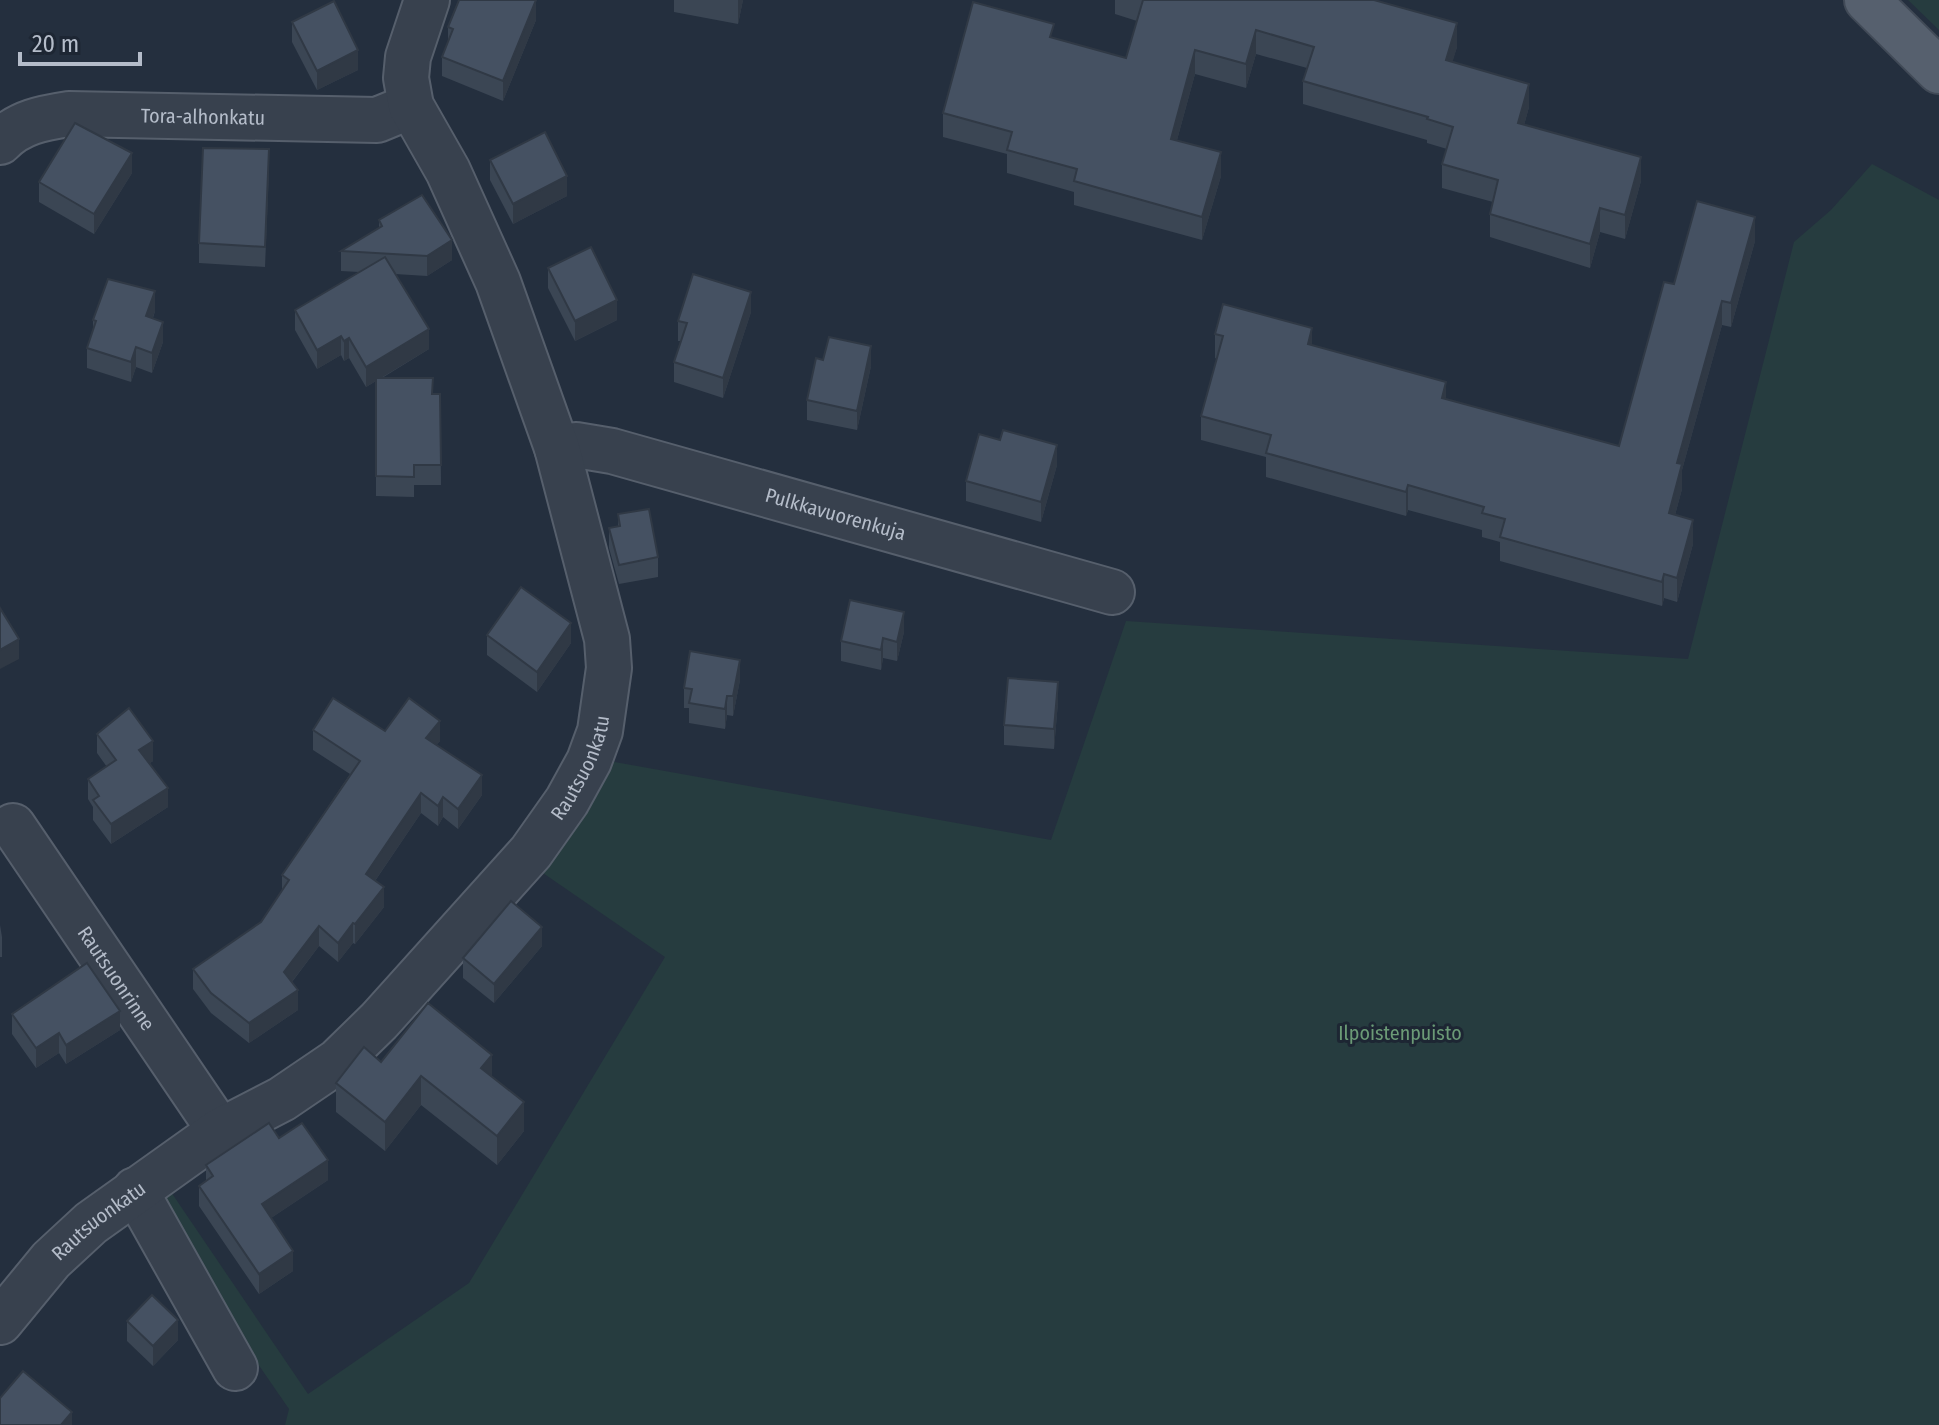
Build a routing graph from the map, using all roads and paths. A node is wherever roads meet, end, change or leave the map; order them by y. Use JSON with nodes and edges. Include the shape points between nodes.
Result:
{"nodes":[{"id":1,"x":427,"y":0,"type":"edge"},
{"id":2,"x":1867,"y":0,"type":"edge"},
{"id":3,"x":1939,"y":71,"type":"edge"},
{"id":4,"x":411,"y":106,"type":"junction"},
{"id":5,"x":0,"y":142,"type":"edge"},
{"id":6,"x":557,"y":448,"type":"junction"},
{"id":7,"x":1112,"y":592,"type":"dead end"},
{"id":8,"x":13,"y":826,"type":"dead end"},
{"id":9,"x":220,"y":1131,"type":"junction"},
{"id":10,"x":135,"y":1190,"type":"junction"},
{"id":11,"x":0,"y":1322,"type":"edge"},
{"id":12,"x":235,"y":1368,"type":"dead end"}],
"edges":[{"from":1,"to":4,"type":"street","name":"Rautsuonkatu","via":[[408,57]]},
{"from":2,"to":3,"type":"main road"},
{"from":4,"to":5,"type":"street","name":"Tora-alhonkatu","via":[[377,120],[69,114],[34,119]]},
{"from":4,"to":6,"type":"street","name":"Rautsuonkatu","via":[[448,171],[498,282]]},
{"from":6,"to":7,"type":"street","name":"Pulkkavuorenkuja","via":[[576,445],[612,451]]},
{"from":6,"to":9,"type":"street","name":"Rautsuonkatu","via":[[607,639],[606,702],[589,761],[531,852],[379,1021],[327,1069]]},
{"from":8,"to":9,"type":"street","name":"Rautsuonrinne"},
{"from":9,"to":10,"type":"street","name":"Rautsuonkatu"},
{"from":10,"to":11,"type":"street","name":"Rautsuonkatu","via":[[51,1260]]},
{"from":10,"to":12,"type":"street"}]}
